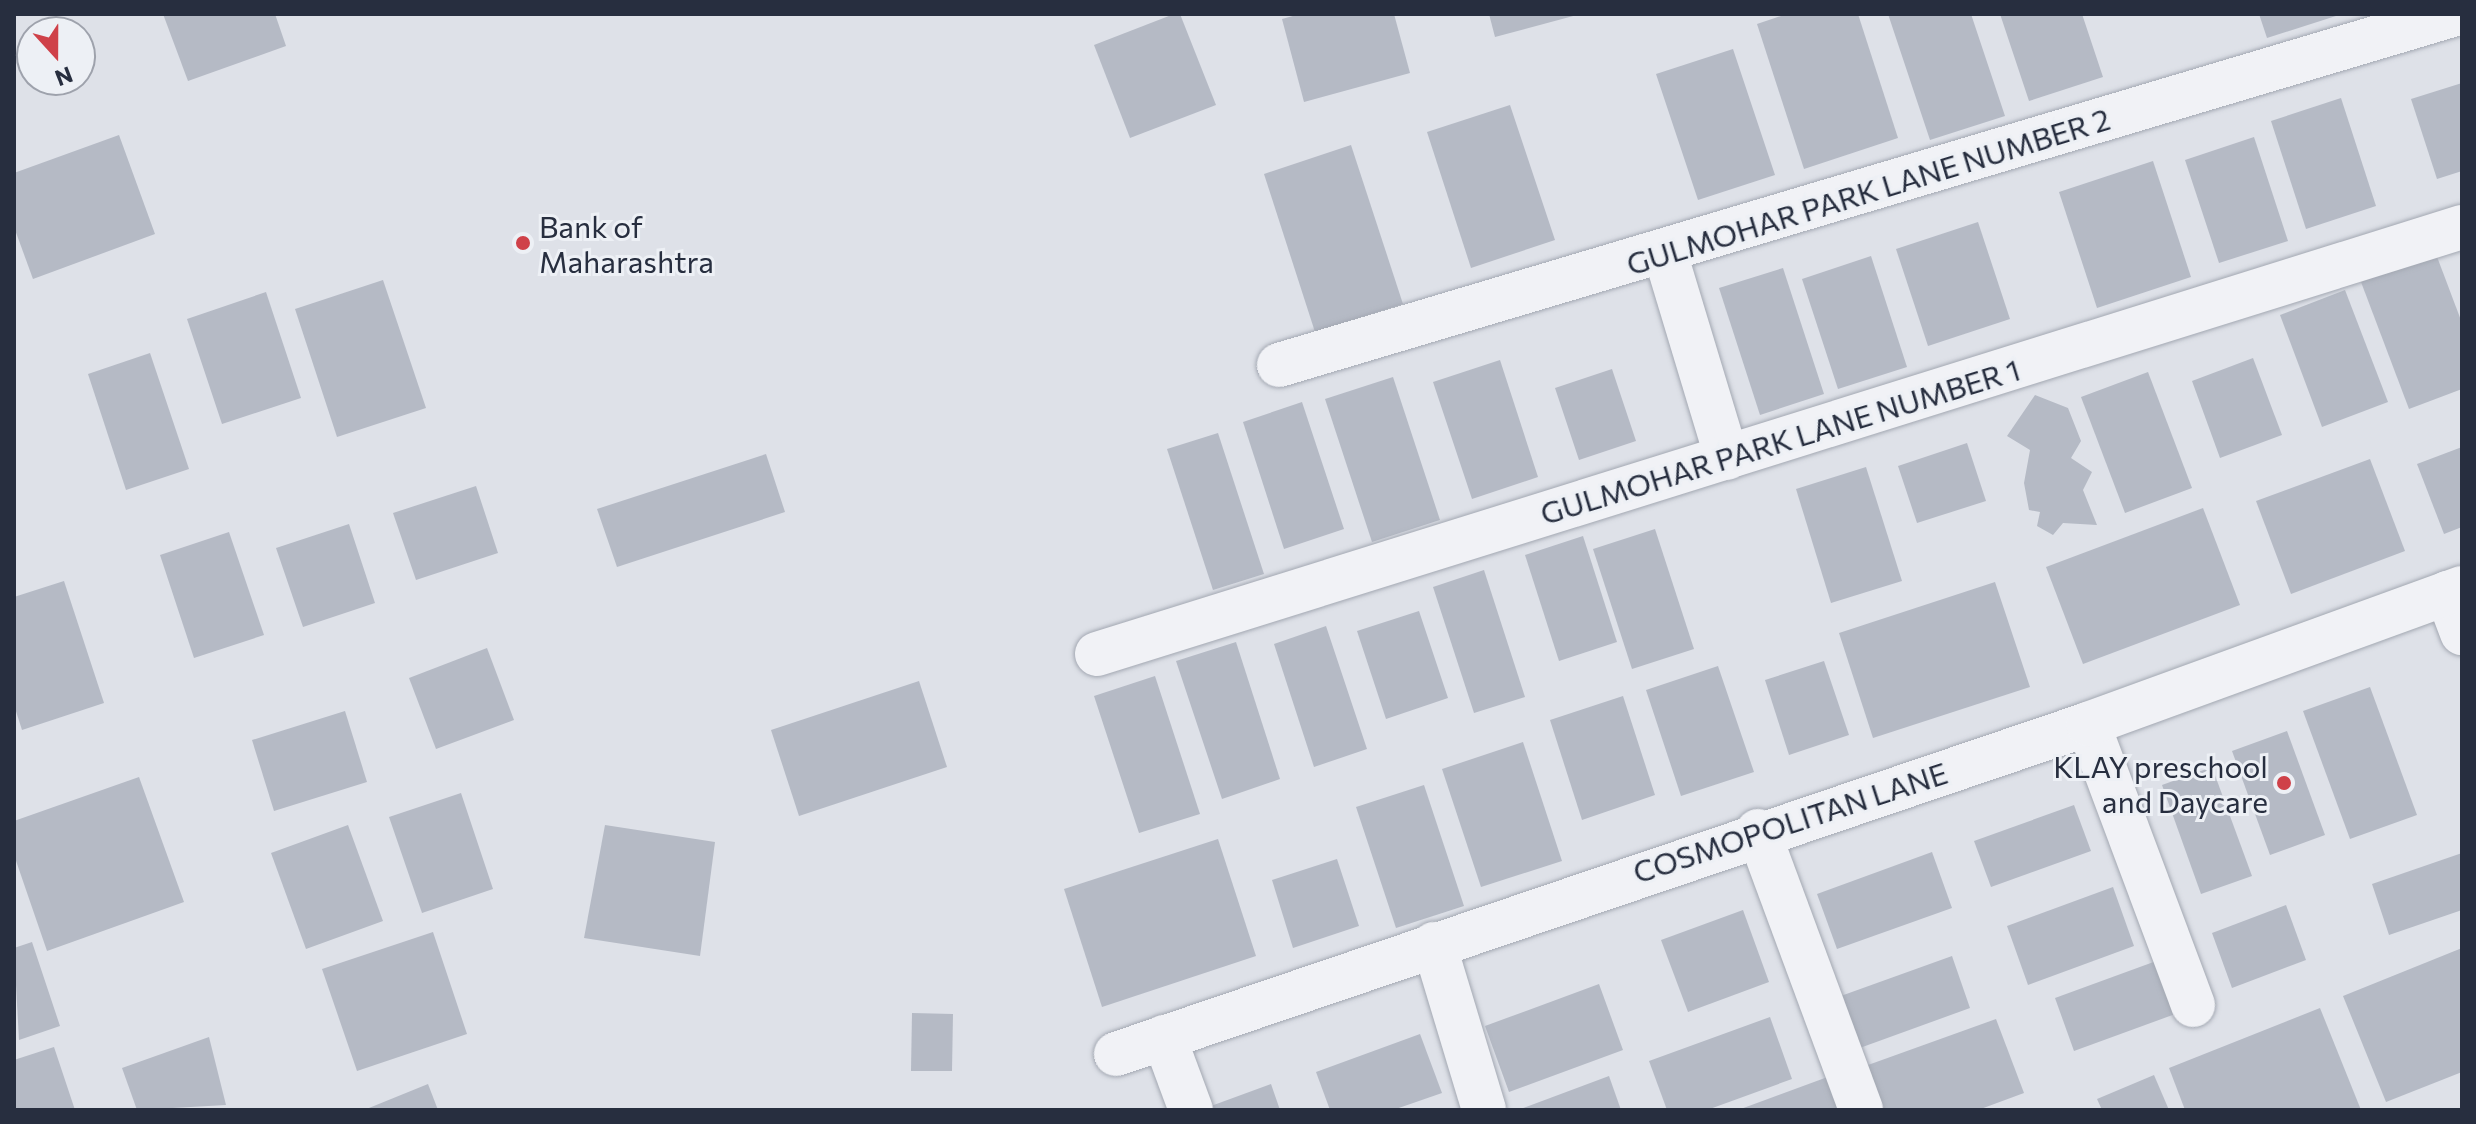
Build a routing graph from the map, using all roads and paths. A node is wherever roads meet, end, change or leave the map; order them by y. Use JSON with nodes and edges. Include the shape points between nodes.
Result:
{"nodes":[{"id":1,"x":2456,"y":14,"type":"edge"},
{"id":2,"x":2462,"y":227,"type":"edge"},
{"id":3,"x":1665,"y":253,"type":"junction"},
{"id":4,"x":1279,"y":365,"type":"dead end"},
{"id":5,"x":1727,"y":458,"type":"junction"},
{"id":6,"x":2457,"y":605,"type":"edge"},
{"id":7,"x":1097,"y":654,"type":"dead end"},
{"id":8,"x":2088,"y":724,"type":"junction"},
{"id":9,"x":1758,"y":831,"type":"junction"},
{"id":10,"x":1434,"y":944,"type":"junction"},
{"id":11,"x":2193,"y":1005,"type":"dead end"},
{"id":12,"x":1164,"y":1037,"type":"junction"},
{"id":13,"x":1116,"y":1054,"type":"dead end"},
{"id":14,"x":1191,"y":1110,"type":"edge"},
{"id":15,"x":1484,"y":1110,"type":"edge"},
{"id":16,"x":1861,"y":1110,"type":"edge"}],
"edges":[{"from":1,"to":3,"type":"street","name":"GULMOHAR PARK LANE NUMBER 2"},
{"from":2,"to":5,"type":"street","name":"GULMOHAR PARK LANE NUMBER 1"},
{"from":3,"to":4,"type":"street","name":"GULMOHAR PARK LANE NUMBER 2"},
{"from":3,"to":5,"type":"street"},
{"from":5,"to":7,"type":"street","name":"GULMOHAR PARK LANE NUMBER 1"},
{"from":6,"to":8,"type":"street","name":"COSMOPOLITAN LANE"},
{"from":8,"to":9,"type":"street","name":"COSMOPOLITAN LANE"},
{"from":8,"to":11,"type":"street"},
{"from":9,"to":10,"type":"street","name":"COSMOPOLITAN LANE"},
{"from":9,"to":16,"type":"street"},
{"from":10,"to":12,"type":"street","name":"COSMOPOLITAN LANE"},
{"from":10,"to":15,"type":"street"},
{"from":12,"to":13,"type":"street","name":"COSMOPOLITAN LANE"},
{"from":12,"to":14,"type":"street"}]}
